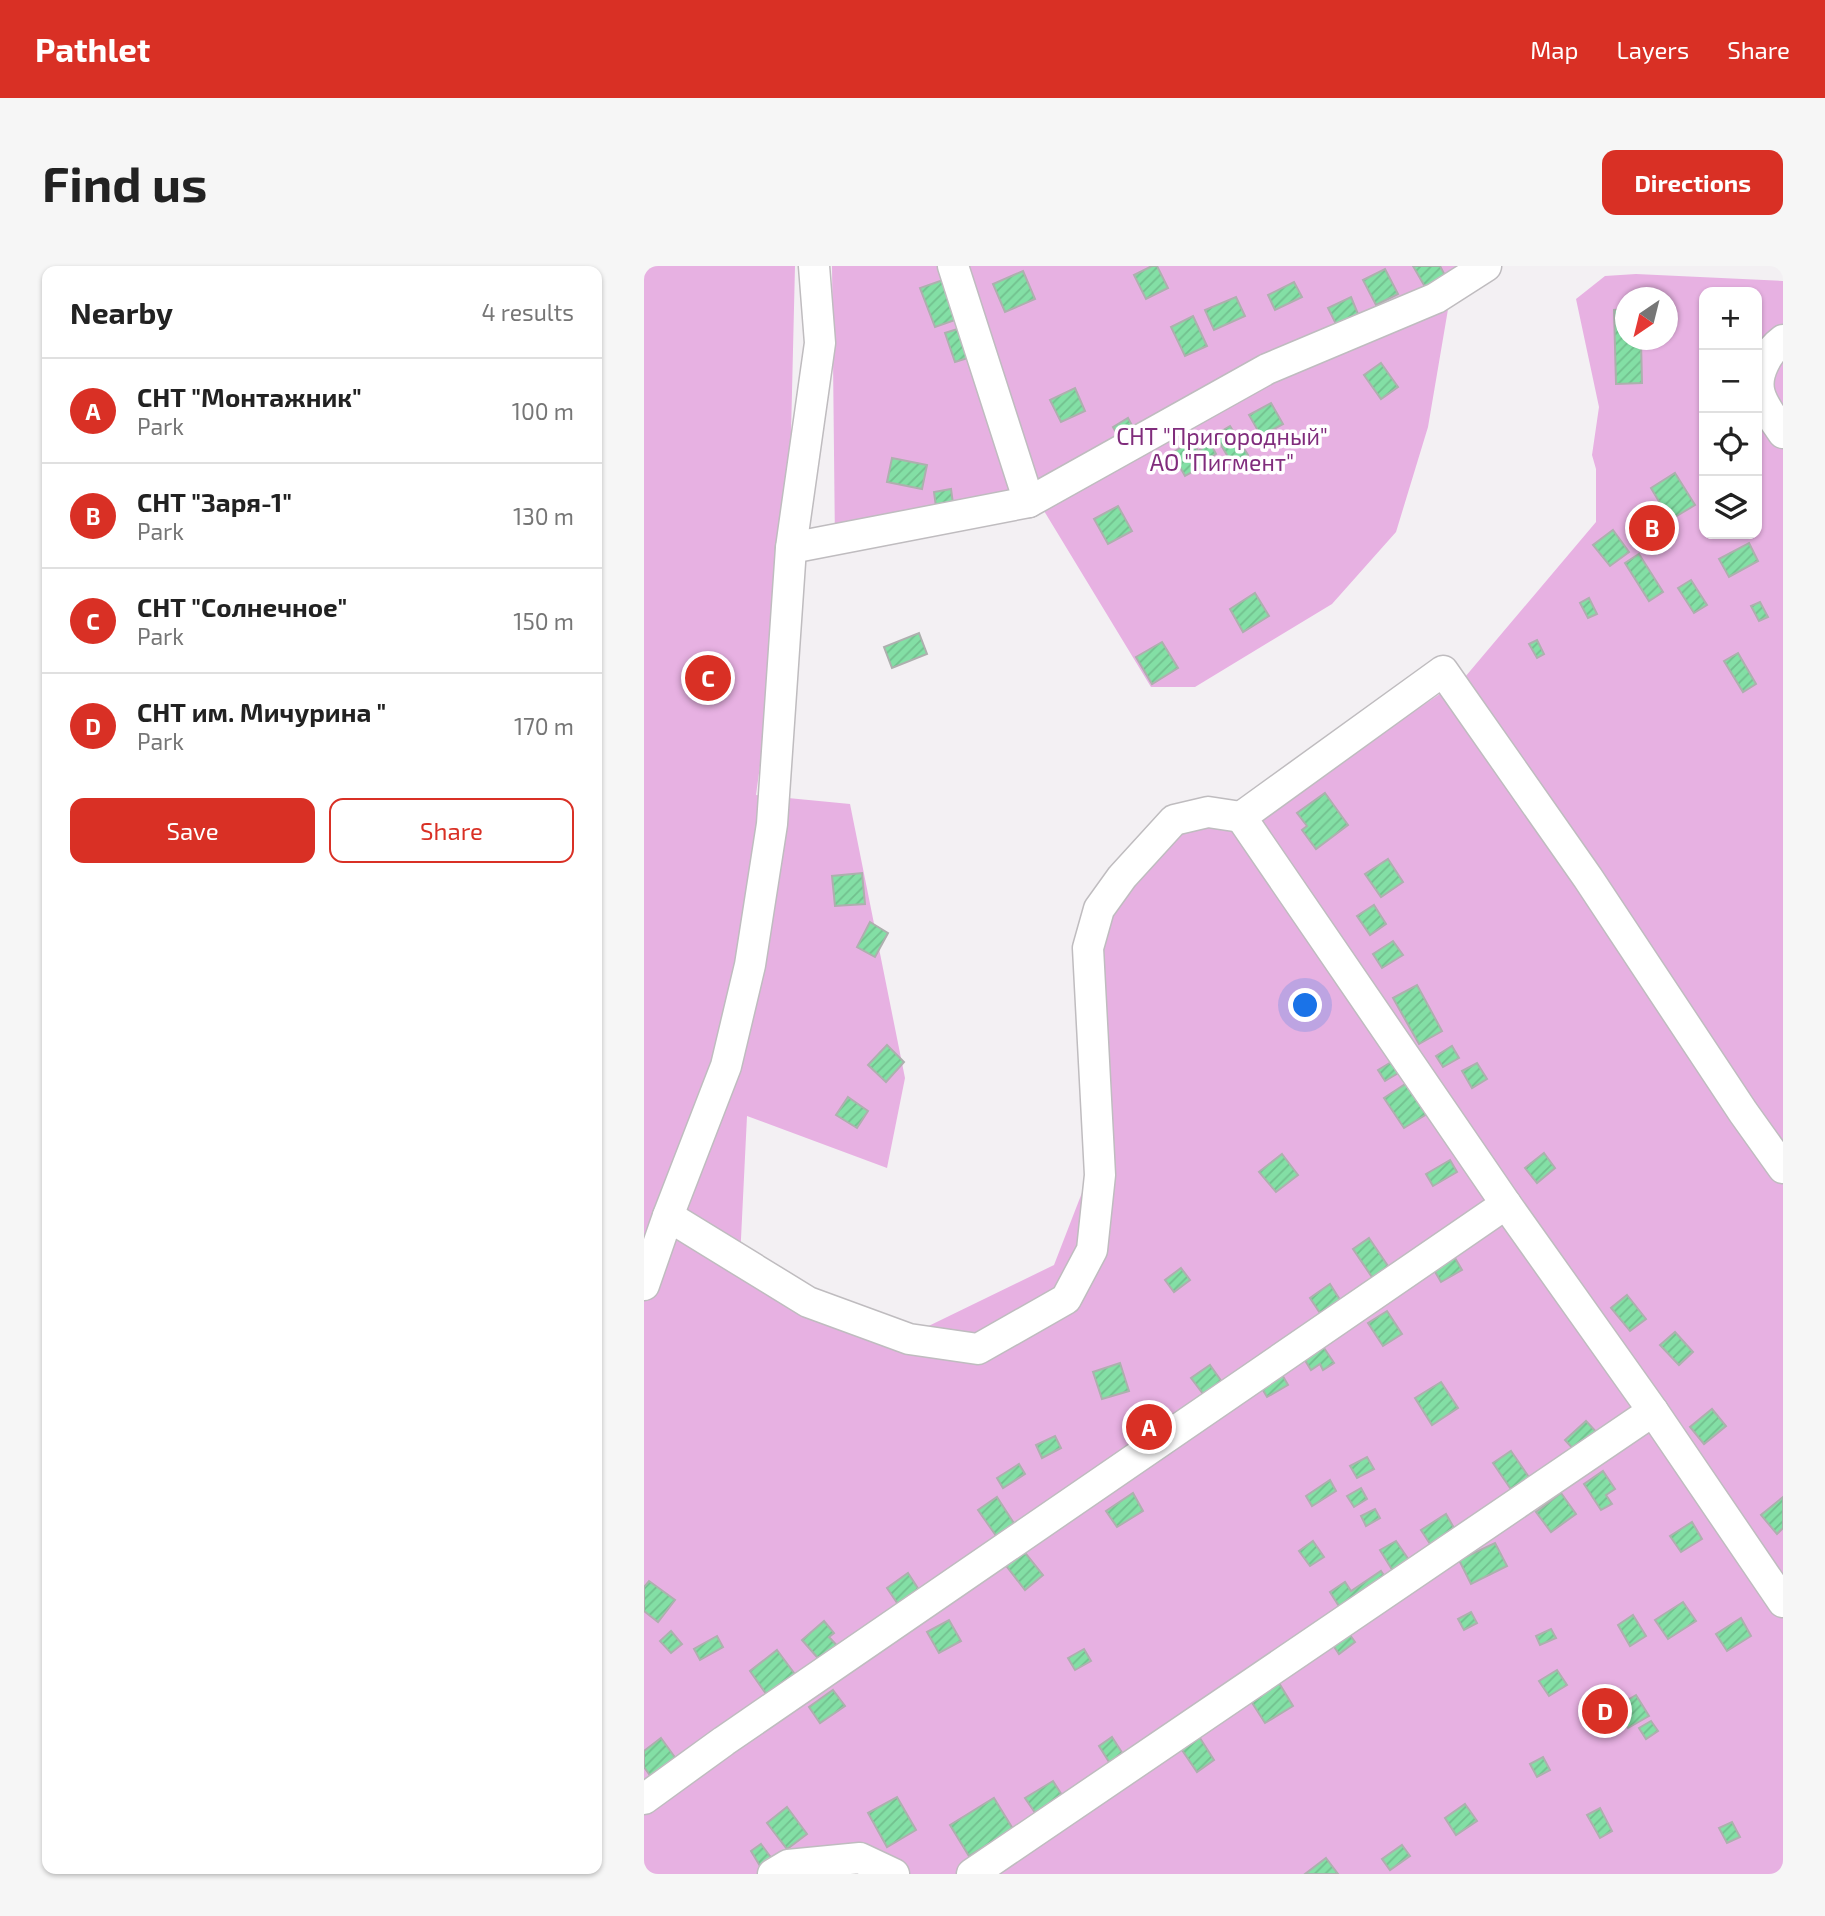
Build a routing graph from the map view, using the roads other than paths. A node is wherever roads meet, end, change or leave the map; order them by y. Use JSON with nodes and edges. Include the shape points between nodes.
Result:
{"nodes":[{"id":1,"x":814,"y":266,"type":"edge"},
{"id":2,"x":953,"y":266,"type":"edge"},
{"id":3,"x":1486,"y":266,"type":"edge"},
{"id":4,"x":1783,"y":340,"type":"edge"},
{"id":5,"x":1783,"y":433,"type":"edge"},
{"id":6,"x":1029,"y":502,"type":"junction"},
{"id":7,"x":791,"y":548,"type":"junction"},
{"id":8,"x":1241,"y":817,"type":"junction"},
{"id":9,"x":1783,"y":1168,"type":"edge"},
{"id":10,"x":1506,"y":1204,"type":"junction"},
{"id":11,"x":668,"y":1216,"type":"junction"},
{"id":12,"x":644,"y":1285,"type":"edge"},
{"id":13,"x":1653,"y":1411,"type":"junction"},
{"id":14,"x":1783,"y":1602,"type":"edge"},
{"id":15,"x":644,"y":1799,"type":"edge"},
{"id":16,"x":773,"y":1874,"type":"edge"},
{"id":17,"x":894,"y":1874,"type":"edge"},
{"id":18,"x":972,"y":1874,"type":"edge"}],
"edges":[{"from":1,"to":7,"type":"street","via":[[820,342]]},
{"from":2,"to":6,"type":"street"},
{"from":3,"to":6,"type":"street","via":[[1436,298],[1267,369]]},
{"from":4,"to":5,"type":"street","via":[[1764,363],[1759,381],[1760,395]]},
{"from":6,"to":7,"type":"street"},
{"from":7,"to":11,"type":"street","via":[[772,824],[750,965],[726,1066]]},
{"from":8,"to":9,"type":"street","via":[[1443,671]]},
{"from":8,"to":10,"type":"street"},
{"from":8,"to":11,"type":"street","via":[[1208,812],[1174,820],[1098,909],[1088,948],[1100,1175],[1092,1250],[1066,1299],[978,1349],[909,1339],[808,1303]]},
{"from":10,"to":13,"type":"street"},
{"from":10,"to":15,"type":"street"},
{"from":11,"to":12,"type":"street"},
{"from":13,"to":14,"type":"street"},
{"from":13,"to":18,"type":"street"},
{"from":16,"to":17,"type":"street","via":[[788,1865],[860,1858]]}]}
